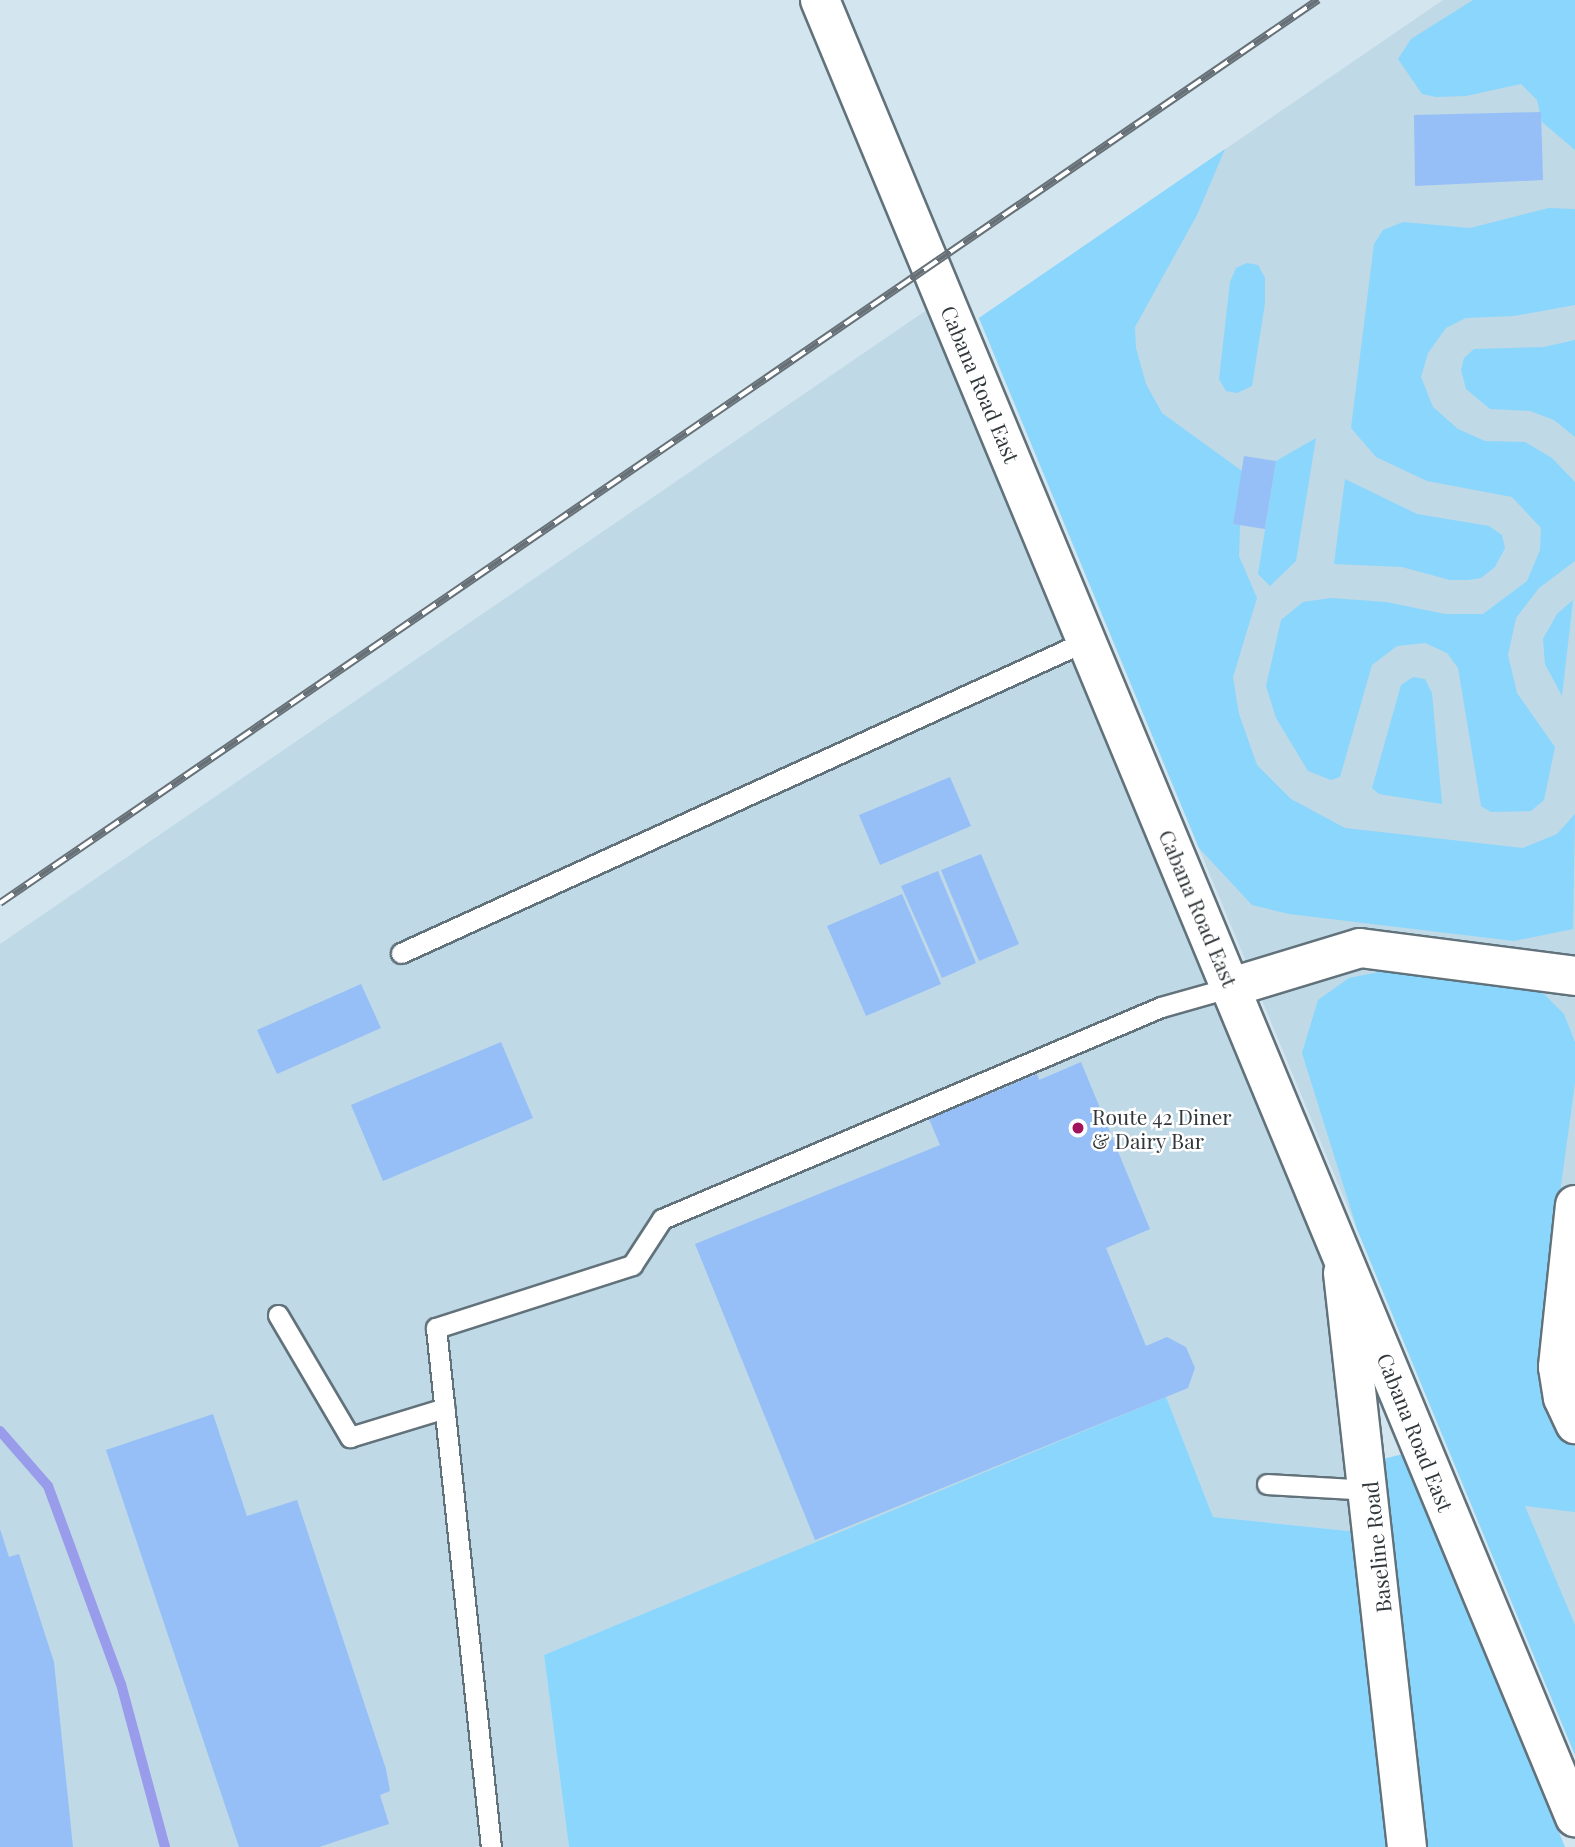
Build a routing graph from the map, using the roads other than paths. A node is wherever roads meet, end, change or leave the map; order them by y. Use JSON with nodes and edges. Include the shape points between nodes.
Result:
{"nodes":[{"id":1,"x":820,"y":0,"type":"edge"},
{"id":2,"x":1088,"y":640,"type":"junction"},
{"id":3,"x":401,"y":953,"type":"dead end"},
{"id":4,"x":1575,"y":976,"type":"edge"},
{"id":5,"x":1232,"y":987,"type":"junction"},
{"id":6,"x":1575,"y":1205,"type":"edge"},
{"id":7,"x":1340,"y":1247,"type":"junction"},
{"id":8,"x":278,"y":1315,"type":"dead end"},
{"id":9,"x":445,"y":1408,"type":"junction"},
{"id":10,"x":1575,"y":1424,"type":"edge"},
{"id":11,"x":1267,"y":1484,"type":"dead end"},
{"id":12,"x":1370,"y":1490,"type":"junction"},
{"id":13,"x":1575,"y":1817,"type":"edge"},
{"id":14,"x":491,"y":1847,"type":"edge"},
{"id":15,"x":1407,"y":1847,"type":"edge"}],
"edges":[{"from":1,"to":2,"type":"main road","name":"Cabana Road East"},
{"from":2,"to":3,"type":"lane"},
{"from":2,"to":5,"type":"main road","name":"Cabana Road East"},
{"from":4,"to":5,"type":"main road","via":[[1360,948]]},
{"from":5,"to":7,"type":"main road","name":"Cabana Road East"},
{"from":5,"to":9,"type":"lane","via":[[1161,1007],[662,1219],[632,1265],[436,1328]]},
{"from":6,"to":10,"type":"main road","via":[[1558,1367],[1563,1398]]},
{"from":7,"to":12,"type":"main road","name":"Baseline Road"},
{"from":7,"to":13,"type":"main road","name":"Cabana Road East"},
{"from":8,"to":9,"type":"lane","via":[[350,1437]]},
{"from":9,"to":14,"type":"lane"},
{"from":11,"to":12,"type":"lane"},
{"from":12,"to":15,"type":"main road","name":"Baseline Road"}]}
